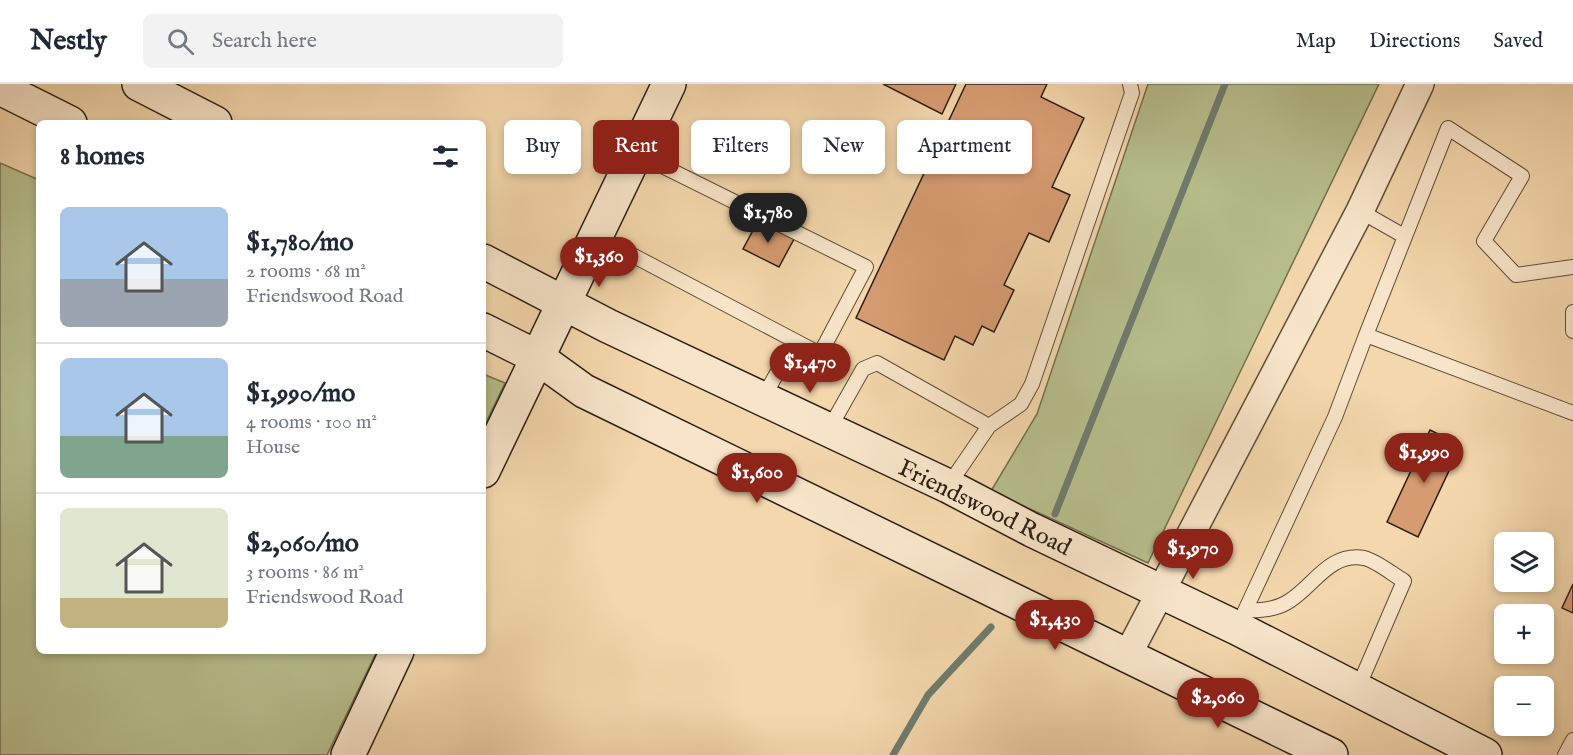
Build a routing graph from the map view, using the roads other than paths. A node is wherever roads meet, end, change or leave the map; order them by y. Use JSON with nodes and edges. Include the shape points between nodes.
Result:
{"nodes":[{"id":1,"x":139,"y":84,"type":"edge"},
{"id":2,"x":669,"y":84,"type":"edge"},
{"id":3,"x":1130,"y":84,"type":"edge"},
{"id":4,"x":1420,"y":84,"type":"edge"},
{"id":5,"x":0,"y":88,"type":"edge"},
{"id":6,"x":64,"y":120,"type":"edge"},
{"id":7,"x":209,"y":120,"type":"edge"},
{"id":8,"x":652,"y":120,"type":"edge"},
{"id":9,"x":626,"y":174,"type":"edge"},
{"id":10,"x":678,"y":174,"type":"edge"},
{"id":11,"x":1359,"y":211,"type":"junction"},
{"id":12,"x":596,"y":236,"type":"junction"},
{"id":13,"x":1404,"y":236,"type":"junction"},
{"id":14,"x":486,"y":263,"type":"edge"},
{"id":15,"x":1573,"y":267,"type":"edge"},
{"id":16,"x":563,"y":303,"type":"junction"},
{"id":17,"x":1573,"y":312,"type":"edge"},
{"id":18,"x":1573,"y":331,"type":"edge"},
{"id":19,"x":486,"y":332,"type":"edge"},
{"id":20,"x":1366,"y":335,"type":"junction"},
{"id":21,"x":795,"y":341,"type":"junction"},
{"id":22,"x":537,"y":357,"type":"junction"},
{"id":23,"x":763,"y":398,"type":"junction"},
{"id":24,"x":1573,"y":413,"type":"edge"},
{"id":25,"x":989,"y":426,"type":"junction"},
{"id":26,"x":828,"y":431,"type":"junction"},
{"id":27,"x":486,"y":465,"type":"edge"},
{"id":28,"x":948,"y":486,"type":"junction"},
{"id":29,"x":1159,"y":592,"type":"junction"},
{"id":30,"x":1241,"y":620,"type":"junction"},
{"id":31,"x":396,"y":654,"type":"edge"},
{"id":32,"x":1126,"y":658,"type":"junction"},
{"id":33,"x":1357,"y":690,"type":"junction"},
{"id":34,"x":1573,"y":740,"type":"edge"},
{"id":35,"x":348,"y":755,"type":"edge"},
{"id":36,"x":1331,"y":755,"type":"edge"},
{"id":37,"x":1485,"y":755,"type":"edge"},
{"id":38,"x":1566,"y":755,"type":"edge"}],
"edges":[{"from":1,"to":7,"type":"main road"},
{"from":2,"to":8,"type":"main road"},
{"from":3,"to":25,"type":"lane","via":[[1132,93],[1032,384],[1021,404]]},
{"from":4,"to":11,"type":"street"},
{"from":5,"to":6,"type":"main road"},
{"from":9,"to":12,"type":"main road"},
{"from":10,"to":21,"type":"lane","via":[[866,267],[820,354]]},
{"from":11,"to":13,"type":"lane"},
{"from":11,"to":29,"type":"street"},
{"from":12,"to":16,"type":"main road"},
{"from":12,"to":21,"type":"lane"},
{"from":13,"to":15,"type":"lane","via":[[1448,128],[1522,176],[1484,242],[1516,275]]},
{"from":13,"to":20,"type":"lane"},
{"from":14,"to":16,"type":"main road","name":"Friendswood Road"},
{"from":16,"to":22,"type":"main road"},
{"from":16,"to":23,"type":"main road","name":"Friendswood Road"},
{"from":17,"to":18,"type":"lane"},
{"from":19,"to":22,"type":"main road"},
{"from":20,"to":24,"type":"lane"},
{"from":20,"to":30,"type":"lane","via":[[1335,417]]},
{"from":21,"to":23,"type":"lane"},
{"from":22,"to":27,"type":"main road"},
{"from":22,"to":32,"type":"main road","via":[[584,391]]},
{"from":23,"to":26,"type":"main road","name":"Friendswood Road"},
{"from":25,"to":26,"type":"lane","via":[[877,363],[864,369]]},
{"from":25,"to":28,"type":"lane"},
{"from":26,"to":28,"type":"main road","name":"Friendswood Road"},
{"from":28,"to":29,"type":"main road","name":"Friendswood Road"},
{"from":29,"to":30,"type":"main road","name":"Friendswood Road"},
{"from":29,"to":32,"type":"street"},
{"from":30,"to":33,"type":"main road","name":"Friendswood Road"},
{"from":30,"to":33,"type":"lane","via":[[1285,604],[1324,568],[1348,557],[1366,559],[1404,581]]},
{"from":31,"to":35,"type":"main road"},
{"from":32,"to":36,"type":"main road"},
{"from":33,"to":37,"type":"main road","name":"Friendswood Road"},
{"from":34,"to":38,"type":"lane"}]}
